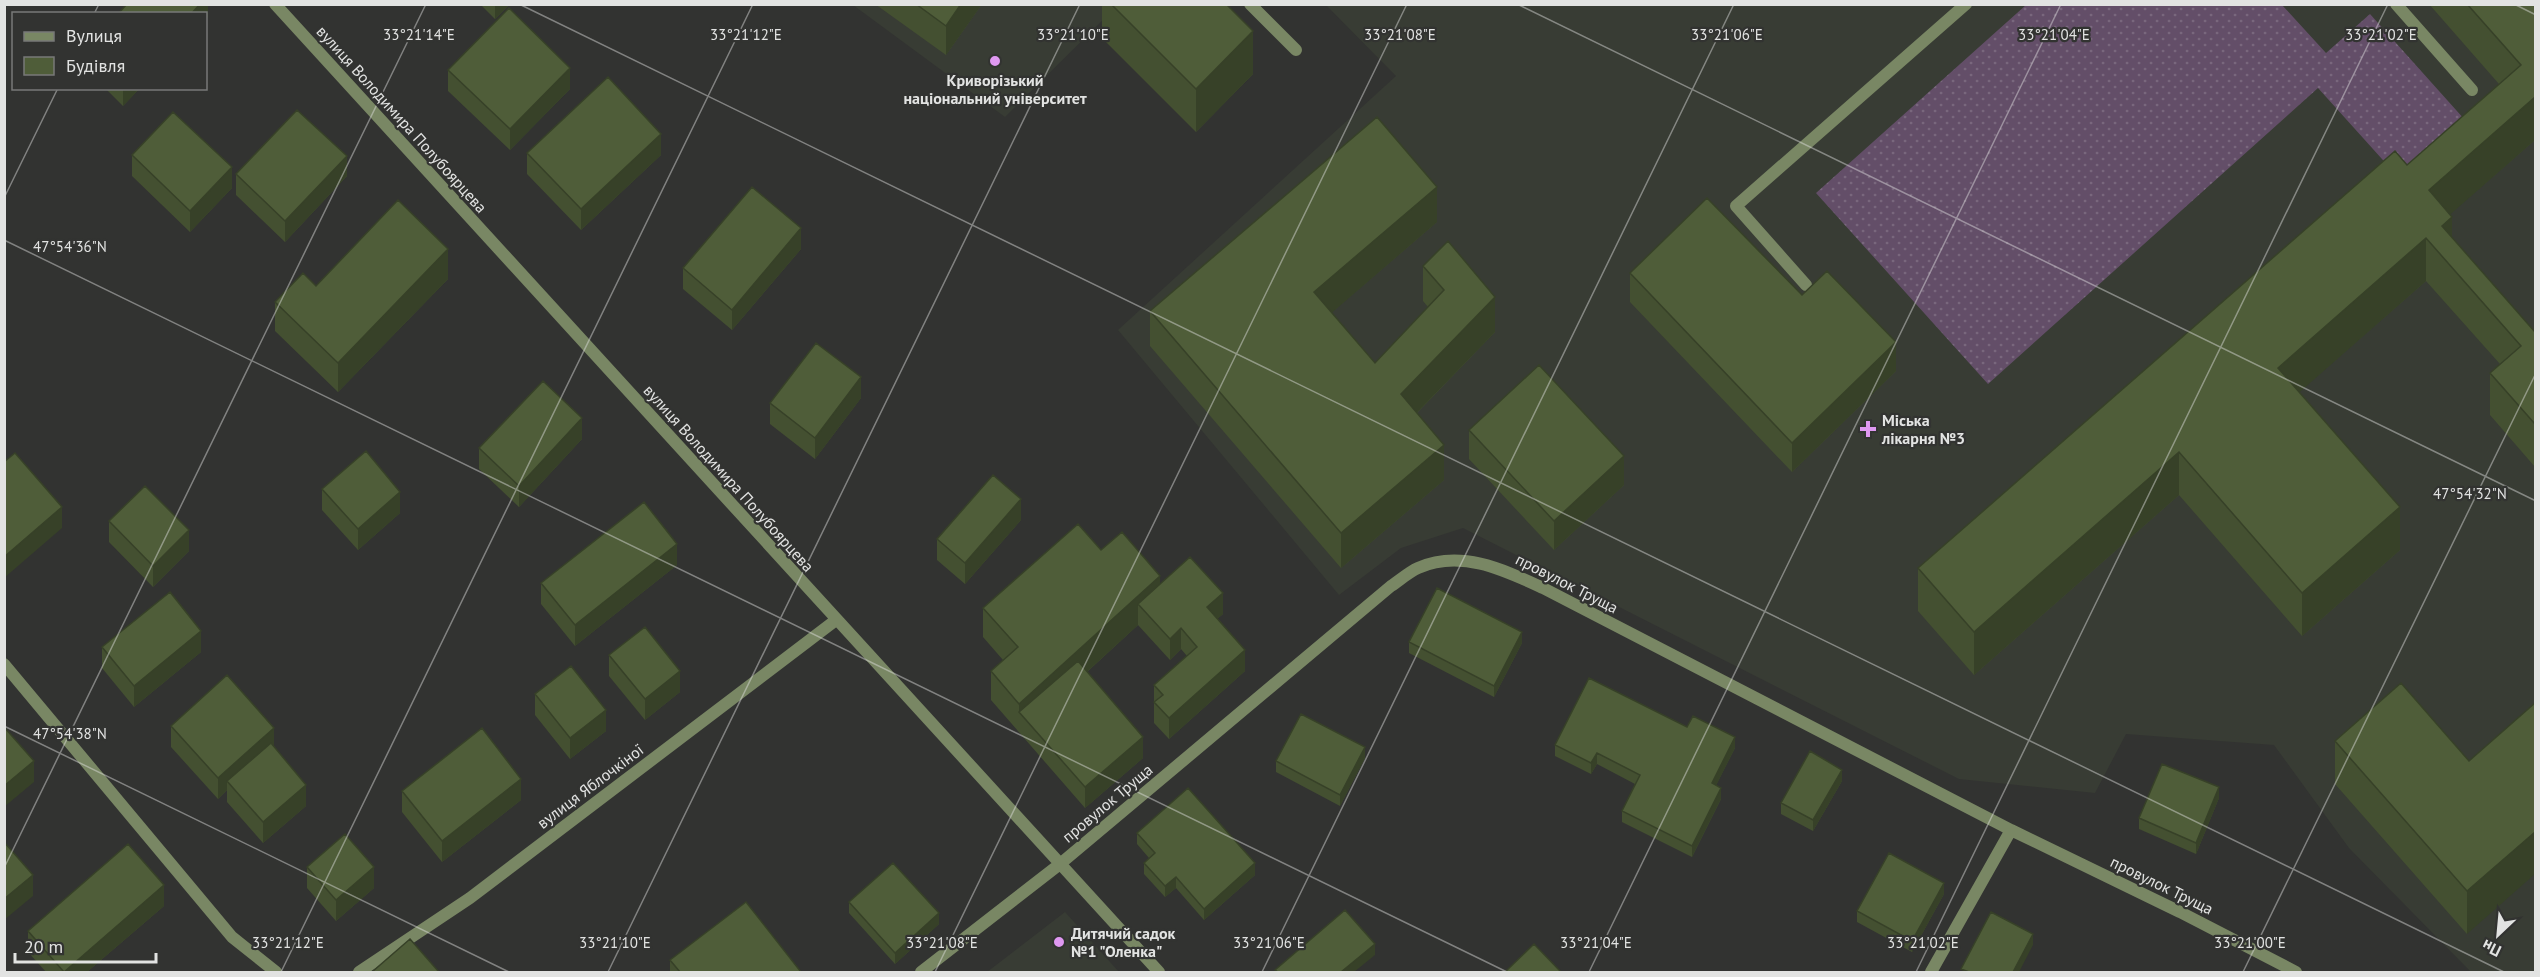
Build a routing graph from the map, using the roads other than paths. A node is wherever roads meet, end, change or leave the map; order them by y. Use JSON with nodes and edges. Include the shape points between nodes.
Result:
{"nodes":[{"id":1,"x":276,"y":4,"type":"edge"},
{"id":2,"x":1250,"y":4,"type":"edge"},
{"id":3,"x":1966,"y":4,"type":"edge"},
{"id":4,"x":2396,"y":4,"type":"edge"},
{"id":5,"x":1296,"y":50,"type":"dead end"},
{"id":6,"x":2472,"y":90,"type":"dead end"},
{"id":7,"x":1806,"y":285,"type":"dead end"},
{"id":8,"x":836,"y":620,"type":"junction"},
{"id":9,"x":4,"y":664,"type":"edge"},
{"id":10,"x":2011,"y":830,"type":"junction"},
{"id":11,"x":1060,"y":864,"type":"junction"},
{"id":12,"x":276,"y":972,"type":"edge"},
{"id":13,"x":358,"y":972,"type":"edge"},
{"id":14,"x":921,"y":972,"type":"edge"},
{"id":15,"x":1159,"y":972,"type":"edge"},
{"id":16,"x":1931,"y":972,"type":"edge"},
{"id":17,"x":2296,"y":972,"type":"edge"}],
"edges":[{"from":1,"to":8,"type":"street","name":"вулиця Володимира Полубоярцева"},
{"from":2,"to":5,"type":"street"},
{"from":3,"to":7,"type":"street","via":[[1736,206]]},
{"from":4,"to":6,"type":"street"},
{"from":8,"to":11,"type":"street","name":"вулиця Володимира Полубоярцева"},
{"from":8,"to":13,"type":"street","name":"вулиця Яблочкіної","via":[[470,898]]},
{"from":9,"to":12,"type":"street","via":[[232,937]]},
{"from":10,"to":11,"type":"street","name":"провулок Труща","via":[[1534,584],[1498,567],[1447,559],[1417,568],[1391,586]]},
{"from":10,"to":16,"type":"street"},
{"from":10,"to":17,"type":"street","name":"провулок Труща"},
{"from":11,"to":14,"type":"street","name":"провулок Труща"},
{"from":11,"to":15,"type":"street","name":"вулиця Володимира Полубоярцева"}]}
